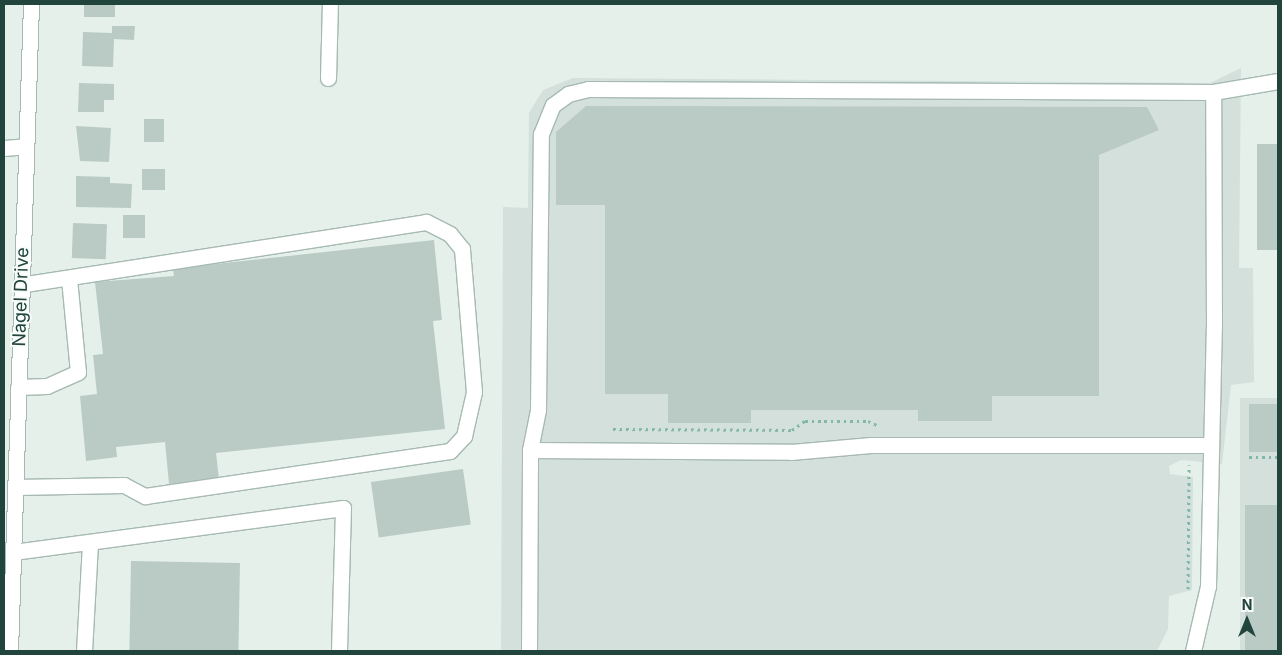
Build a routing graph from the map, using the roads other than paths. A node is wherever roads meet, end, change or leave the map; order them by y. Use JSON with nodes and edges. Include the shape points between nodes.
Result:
{"nodes":[{"id":1,"x":31,"y":4,"type":"edge"},
{"id":2,"x":330,"y":4,"type":"edge"},
{"id":3,"x":328,"y":78,"type":"dead end"},
{"id":4,"x":1278,"y":81,"type":"edge"},
{"id":5,"x":1213,"y":92,"type":"junction"},
{"id":6,"x":26,"y":146,"type":"junction"},
{"id":7,"x":4,"y":148,"type":"edge"},
{"id":8,"x":69,"y":278,"type":"junction"},
{"id":9,"x":21,"y":285,"type":"junction"},
{"id":10,"x":18,"y":387,"type":"junction"},
{"id":11,"x":10,"y":439,"type":"edge"},
{"id":12,"x":1210,"y":444,"type":"junction"},
{"id":13,"x":530,"y":450,"type":"junction"},
{"id":14,"x":15,"y":487,"type":"junction"},
{"id":15,"x":90,"y":542,"type":"junction"},
{"id":16,"x":13,"y":552,"type":"junction"},
{"id":17,"x":10,"y":651,"type":"edge"},
{"id":18,"x":84,"y":651,"type":"edge"},
{"id":19,"x":339,"y":651,"type":"edge"},
{"id":20,"x":529,"y":651,"type":"edge"},
{"id":21,"x":1194,"y":651,"type":"edge"}],
"edges":[{"from":1,"to":6,"type":"street","name":"Nagel Drive"},
{"from":2,"to":3,"type":"street"},
{"from":4,"to":5,"type":"street"},
{"from":5,"to":12,"type":"street"},
{"from":5,"to":13,"type":"street","via":[[588,89],[568,94],[553,106],[541,134],[538,410]]},
{"from":6,"to":7,"type":"street"},
{"from":6,"to":9,"type":"street","name":"Nagel Drive"},
{"from":8,"to":9,"type":"street"},
{"from":8,"to":10,"type":"street","via":[[78,372],[47,386]]},
{"from":8,"to":14,"type":"street","via":[[426,222],[450,234],[462,249],[474,392],[470,421],[464,436],[450,451],[145,496],[124,485]]},
{"from":9,"to":10,"type":"street","name":"Nagel Drive"},
{"from":10,"to":11,"type":"street","name":"Nagel Drive"},
{"from":11,"to":14,"type":"street","name":"Nagel Drive"},
{"from":12,"to":13,"type":"street","via":[[871,444],[791,452]]},
{"from":12,"to":21,"type":"street","via":[[1208,586]]},
{"from":13,"to":20,"type":"street"},
{"from":14,"to":16,"type":"street","name":"Nagel Drive"},
{"from":15,"to":16,"type":"street"},
{"from":15,"to":18,"type":"street"},
{"from":15,"to":19,"type":"street","via":[[343,508]]},
{"from":16,"to":17,"type":"street","name":"Nagel Drive"}]}
